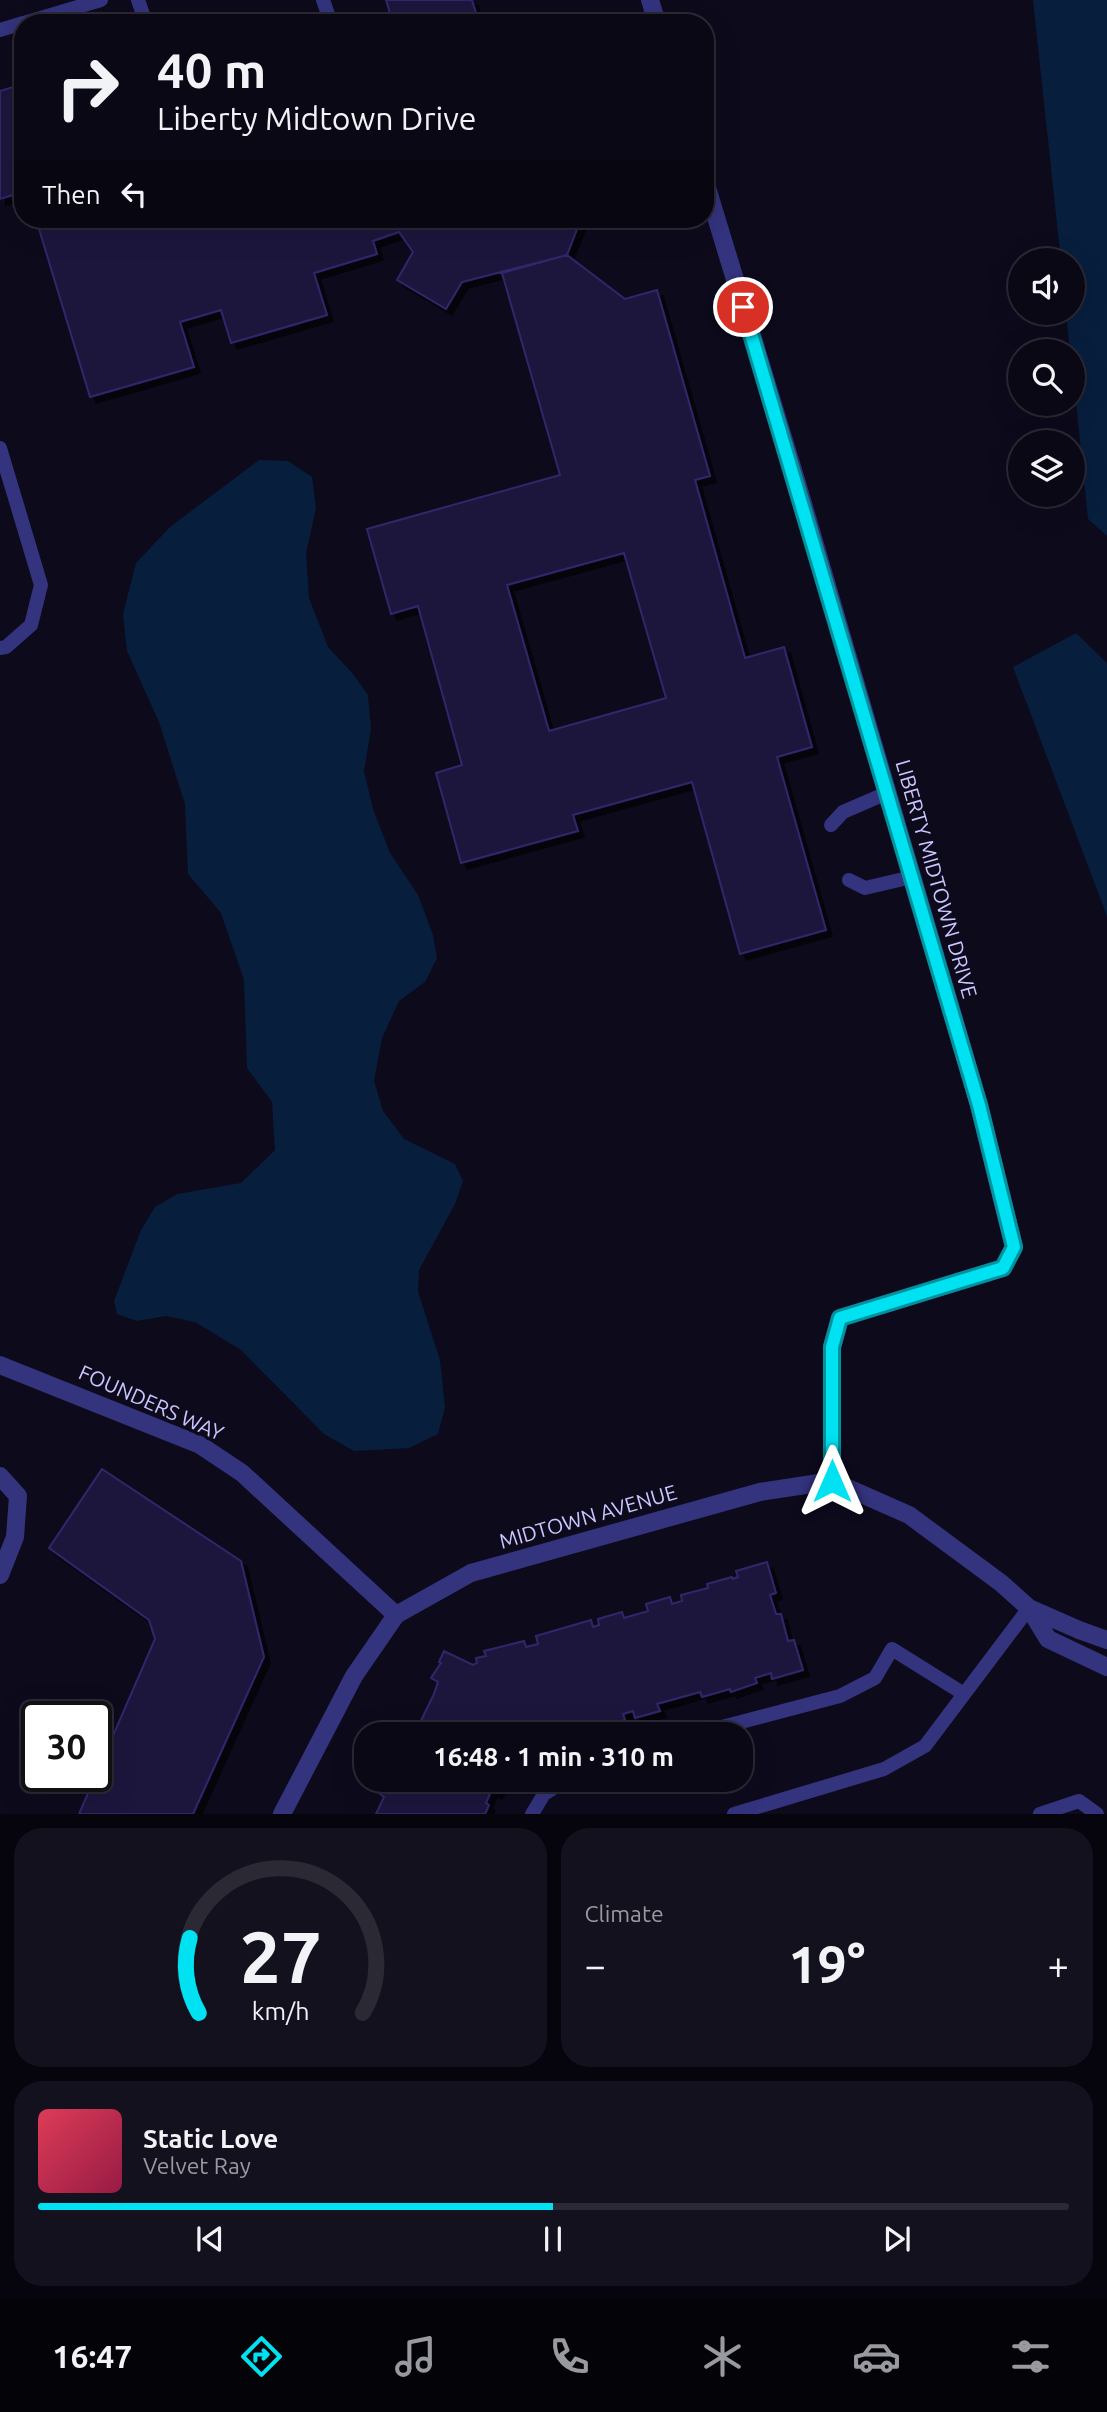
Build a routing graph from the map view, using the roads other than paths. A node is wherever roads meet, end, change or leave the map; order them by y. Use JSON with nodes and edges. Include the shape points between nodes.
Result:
{"nodes":[{"id":1,"x":102,"y":0,"type":"edge"},
{"id":2,"x":54,"y":14,"type":"edge"},
{"id":3,"x":714,"y":211,"type":"edge"},
{"id":4,"x":0,"y":448,"type":"edge"},
{"id":5,"x":0,"y":648,"type":"edge"},
{"id":6,"x":887,"y":793,"type":"junction"},
{"id":7,"x":831,"y":825,"type":"dead end"},
{"id":8,"x":912,"y":877,"type":"junction"},
{"id":9,"x":849,"y":880,"type":"dead end"},
{"id":10,"x":0,"y":1365,"type":"edge"},
{"id":11,"x":0,"y":1476,"type":"edge"},
{"id":12,"x":832,"y":1481,"type":"junction"},
{"id":13,"x":0,"y":1576,"type":"edge"},
{"id":14,"x":1029,"y":1608,"type":"junction"},
{"id":15,"x":396,"y":1615,"type":"junction"},
{"id":16,"x":1107,"y":1640,"type":"edge"},
{"id":17,"x":1107,"y":1667,"type":"edge"},
{"id":18,"x":964,"y":1694,"type":"junction"},
{"id":19,"x":741,"y":1722,"type":"edge"},
{"id":20,"x":547,"y":1792,"type":"edge"},
{"id":21,"x":282,"y":1814,"type":"edge"},
{"id":22,"x":532,"y":1814,"type":"edge"},
{"id":23,"x":734,"y":1814,"type":"edge"},
{"id":24,"x":1040,"y":1814,"type":"edge"},
{"id":25,"x":1097,"y":1814,"type":"edge"}],
"edges":[{"from":1,"to":2,"type":"lane"},
{"from":3,"to":6,"type":"street","name":"LIBERTY MIDTOWN DRIVE"},
{"from":4,"to":5,"type":"lane","via":[[41,585],[31,625]]},
{"from":6,"to":7,"type":"lane","via":[[842,812]]},
{"from":6,"to":8,"type":"street","name":"LIBERTY MIDTOWN DRIVE"},
{"from":8,"to":9,"type":"lane","via":[[865,888]]},
{"from":8,"to":12,"type":"street","name":"LIBERTY MIDTOWN DRIVE","via":[[979,1105],[1014,1247],[1003,1268],[840,1318],[832,1347]]},
{"from":10,"to":15,"type":"street","name":"FOUNDERS WAY","via":[[200,1445],[242,1473]]},
{"from":11,"to":13,"type":"street","via":[[18,1496],[15,1537]]},
{"from":12,"to":14,"type":"street","via":[[909,1515]]},
{"from":12,"to":15,"type":"street","name":"MIDTOWN AVENUE","via":[[761,1492],[471,1573]]},
{"from":14,"to":16,"type":"street"},
{"from":14,"to":17,"type":"street","via":[[1048,1639]]},
{"from":14,"to":18,"type":"lane"},
{"from":15,"to":21,"type":"street","name":"MIDTOWN AVENUE","via":[[354,1676]]},
{"from":18,"to":19,"type":"lane","via":[[892,1649],[875,1678],[840,1696]]},
{"from":18,"to":23,"type":"lane","via":[[925,1745],[884,1769]]},
{"from":20,"to":22,"type":"lane"},
{"from":24,"to":25,"type":"lane","via":[[1079,1801]]}]}
